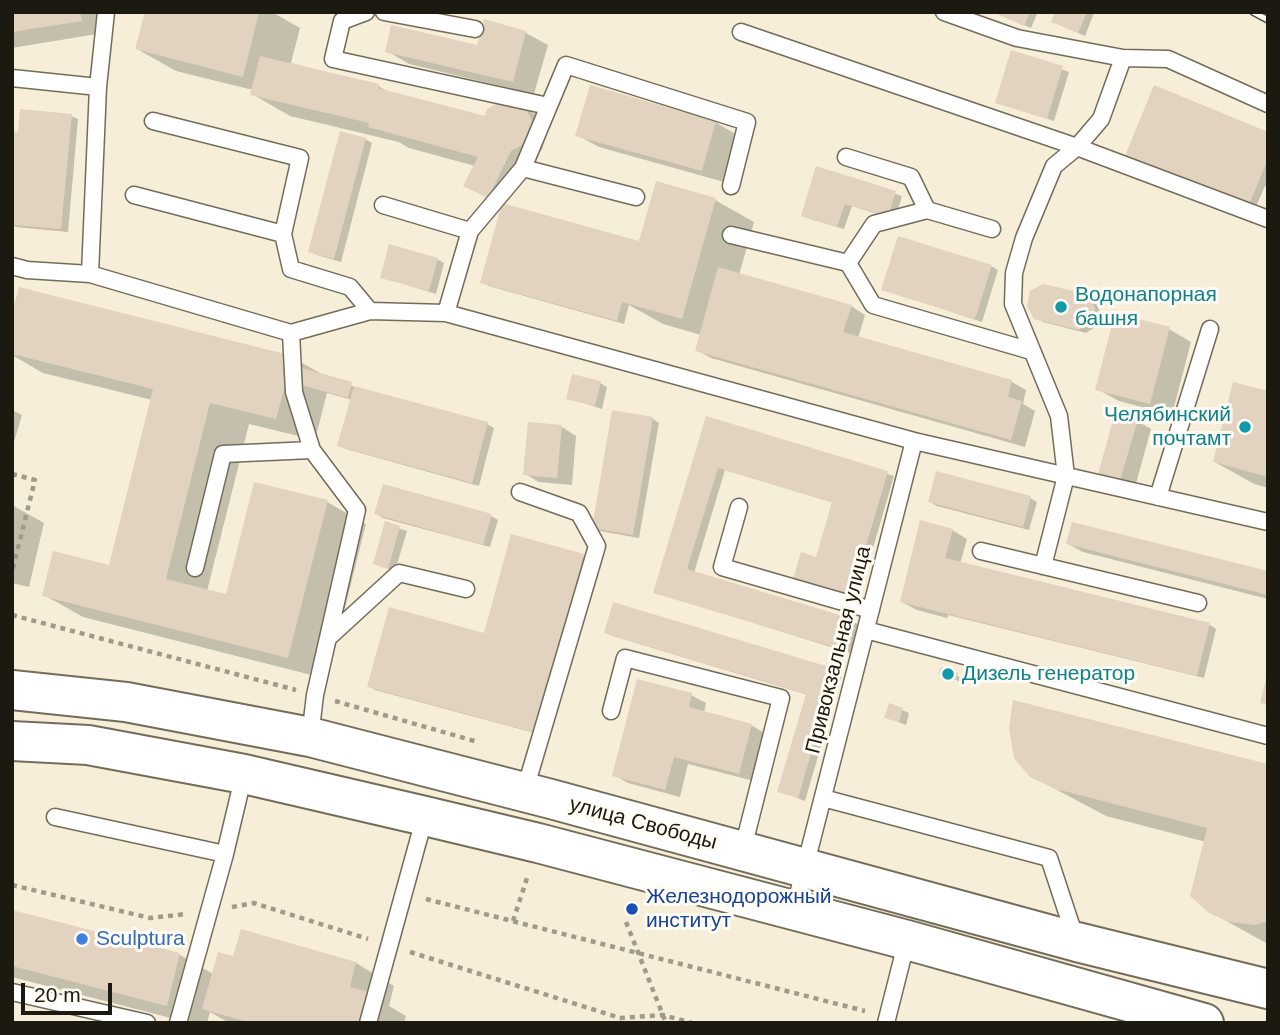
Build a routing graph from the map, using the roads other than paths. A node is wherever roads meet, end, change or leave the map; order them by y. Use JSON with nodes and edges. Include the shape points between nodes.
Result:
{"nodes":[{"id":1,"x":106,"y":12,"type":"edge"},
{"id":2,"x":366,"y":12,"type":"edge"},
{"id":3,"x":384,"y":12,"type":"edge"},
{"id":4,"x":944,"y":12,"type":"edge"},
{"id":5,"x":475,"y":29,"type":"dead end"},
{"id":6,"x":741,"y":32,"type":"dead end"},
{"id":7,"x":1123,"y":58,"type":"junction"},
{"id":8,"x":12,"y":78,"type":"edge"},
{"id":9,"x":98,"y":87,"type":"junction"},
{"id":10,"x":1268,"y":104,"type":"edge"},
{"id":11,"x":548,"y":106,"type":"junction"},
{"id":12,"x":153,"y":121,"type":"dead end"},
{"id":13,"x":1077,"y":147,"type":"junction"},
{"id":14,"x":846,"y":156,"type":"dead end"},
{"id":15,"x":523,"y":168,"type":"junction"},
{"id":16,"x":731,"y":186,"type":"dead end"},
{"id":17,"x":134,"y":195,"type":"dead end"},
{"id":18,"x":636,"y":197,"type":"dead end"},
{"id":19,"x":383,"y":205,"type":"dead end"},
{"id":20,"x":927,"y":210,"type":"junction"},
{"id":21,"x":1268,"y":219,"type":"edge"},
{"id":22,"x":992,"y":229,"type":"dead end"},
{"id":23,"x":470,"y":231,"type":"junction"},
{"id":24,"x":283,"y":234,"type":"junction"},
{"id":25,"x":731,"y":235,"type":"dead end"},
{"id":26,"x":848,"y":263,"type":"junction"},
{"id":27,"x":12,"y":266,"type":"edge"},
{"id":28,"x":90,"y":274,"type":"junction"},
{"id":29,"x":370,"y":311,"type":"junction"},
{"id":30,"x":446,"y":313,"type":"junction"},
{"id":31,"x":1210,"y":329,"type":"dead end"},
{"id":32,"x":291,"y":333,"type":"junction"},
{"id":33,"x":1031,"y":351,"type":"junction"},
{"id":34,"x":914,"y":441,"type":"junction"},
{"id":35,"x":312,"y":450,"type":"junction"},
{"id":36,"x":1066,"y":476,"type":"junction"},
{"id":37,"x":520,"y":492,"type":"dead end"},
{"id":38,"x":1158,"y":497,"type":"junction"},
{"id":39,"x":740,"y":508,"type":"dead end"},
{"id":40,"x":1268,"y":522,"type":"edge"},
{"id":41,"x":981,"y":551,"type":"dead end"},
{"id":42,"x":1043,"y":566,"type":"junction"},
{"id":43,"x":194,"y":568,"type":"dead end"},
{"id":44,"x":466,"y":589,"type":"dead end"},
{"id":45,"x":1198,"y":603,"type":"dead end"},
{"id":46,"x":871,"y":610,"type":"junction"},
{"id":47,"x":866,"y":630,"type":"junction"},
{"id":48,"x":328,"y":638,"type":"junction"},
{"id":49,"x":12,"y":690,"type":"edge"},
{"id":50,"x":611,"y":711,"type":"dead end"},
{"id":51,"x":1268,"y":736,"type":"edge"},
{"id":52,"x":310,"y":737,"type":"junction"},
{"id":53,"x":12,"y":741,"type":"edge"},
{"id":54,"x":244,"y":774,"type":"junction"},
{"id":55,"x":524,"y":793,"type":"junction"},
{"id":56,"x":822,"y":798,"type":"junction"},
{"id":57,"x":425,"y":816,"type":"junction"},
{"id":58,"x":55,"y":817,"type":"dead end"},
{"id":59,"x":742,"y":852,"type":"junction"},
{"id":60,"x":225,"y":854,"type":"junction"},
{"id":61,"x":805,"y":869,"type":"junction"},
{"id":62,"x":794,"y":911,"type":"junction"},
{"id":63,"x":908,"y":940,"type":"junction"},
{"id":64,"x":1077,"y":942,"type":"junction"},
{"id":65,"x":1268,"y":989,"type":"edge"},
{"id":66,"x":12,"y":992,"type":"edge"},
{"id":67,"x":1175,"y":1018,"type":"edge"},
{"id":68,"x":887,"y":1020,"type":"edge"},
{"id":69,"x":147,"y":1023,"type":"edge"},
{"id":70,"x":178,"y":1023,"type":"edge"},
{"id":71,"x":368,"y":1023,"type":"edge"},
{"id":72,"x":1204,"y":1023,"type":"edge"}],
"edges":[{"from":1,"to":9,"type":"lane"},
{"from":2,"to":11,"type":"lane","via":[[342,21],[333,59]]},
{"from":3,"to":5,"type":"lane"},
{"from":4,"to":7,"type":"lane","via":[[1017,38]]},
{"from":6,"to":13,"type":"lane"},
{"from":7,"to":10,"type":"lane","via":[[1168,59]]},
{"from":7,"to":13,"type":"lane","via":[[1101,119]]},
{"from":8,"to":9,"type":"lane"},
{"from":9,"to":28,"type":"lane"},
{"from":11,"to":15,"type":"lane"},
{"from":11,"to":16,"type":"lane","via":[[566,65],[747,122]]},
{"from":12,"to":24,"type":"lane","via":[[300,158]]},
{"from":13,"to":21,"type":"lane"},
{"from":13,"to":33,"type":"lane","via":[[1054,166],[1014,273],[1013,304]]},
{"from":14,"to":20,"type":"lane","via":[[911,177]]},
{"from":15,"to":18,"type":"lane"},
{"from":15,"to":23,"type":"lane"},
{"from":17,"to":24,"type":"lane"},
{"from":19,"to":23,"type":"lane"},
{"from":20,"to":22,"type":"lane"},
{"from":20,"to":26,"type":"lane","via":[[874,224]]},
{"from":23,"to":30,"type":"lane"},
{"from":24,"to":29,"type":"lane","via":[[291,269],[350,287]]},
{"from":25,"to":26,"type":"lane"},
{"from":26,"to":33,"type":"lane","via":[[873,305]]},
{"from":27,"to":28,"type":"lane"},
{"from":28,"to":32,"type":"lane"},
{"from":29,"to":30,"type":"lane"},
{"from":29,"to":32,"type":"lane"},
{"from":30,"to":34,"type":"lane"},
{"from":31,"to":38,"type":"lane"},
{"from":32,"to":35,"type":"lane","via":[[294,392]]},
{"from":33,"to":36,"type":"lane","via":[[1059,416]]},
{"from":34,"to":36,"type":"lane"},
{"from":34,"to":46,"type":"lane","name":"Привокзальная улица"},
{"from":35,"to":43,"type":"lane","via":[[223,454]]},
{"from":35,"to":48,"type":"lane","via":[[357,510]]},
{"from":36,"to":38,"type":"lane"},
{"from":36,"to":42,"type":"lane"},
{"from":37,"to":55,"type":"lane","via":[[579,513],[597,546]]},
{"from":38,"to":40,"type":"lane"},
{"from":39,"to":46,"type":"lane","via":[[722,567]]},
{"from":41,"to":42,"type":"lane"},
{"from":42,"to":45,"type":"lane"},
{"from":44,"to":48,"type":"lane","via":[[399,572]]},
{"from":46,"to":47,"type":"lane","name":"Привокзальная улица"},
{"from":47,"to":51,"type":"lane"},
{"from":47,"to":56,"type":"lane","name":"Привокзальная улица"},
{"from":48,"to":52,"type":"lane"},
{"from":49,"to":52,"type":"main road","name":"улица Свободы","via":[[126,702]]},
{"from":50,"to":59,"type":"lane","via":[[625,658],[781,698]]},
{"from":52,"to":55,"type":"main road","name":"улица Свободы"},
{"from":53,"to":54,"type":"main road","via":[[88,746]]},
{"from":54,"to":57,"type":"main road"},
{"from":54,"to":60,"type":"lane"},
{"from":55,"to":59,"type":"main road","name":"улица Свободы"},
{"from":56,"to":61,"type":"lane","name":"Привокзальная улица"},
{"from":56,"to":64,"type":"lane","via":[[1049,859]]},
{"from":57,"to":62,"type":"main road"},
{"from":57,"to":71,"type":"lane"},
{"from":58,"to":60,"type":"lane"},
{"from":59,"to":61,"type":"main road","name":"улица Свободы"},
{"from":60,"to":70,"type":"lane"},
{"from":61,"to":62,"type":"lane","name":"Привокзальная улица"},
{"from":61,"to":64,"type":"main road","name":"улица Свободы"},
{"from":62,"to":63,"type":"main road"},
{"from":63,"to":67,"type":"main road"},
{"from":63,"to":68,"type":"lane"},
{"from":64,"to":65,"type":"main road","name":"улица Свободы"},
{"from":66,"to":69,"type":"lane"},
{"from":67,"to":72,"type":"main road"}]}
